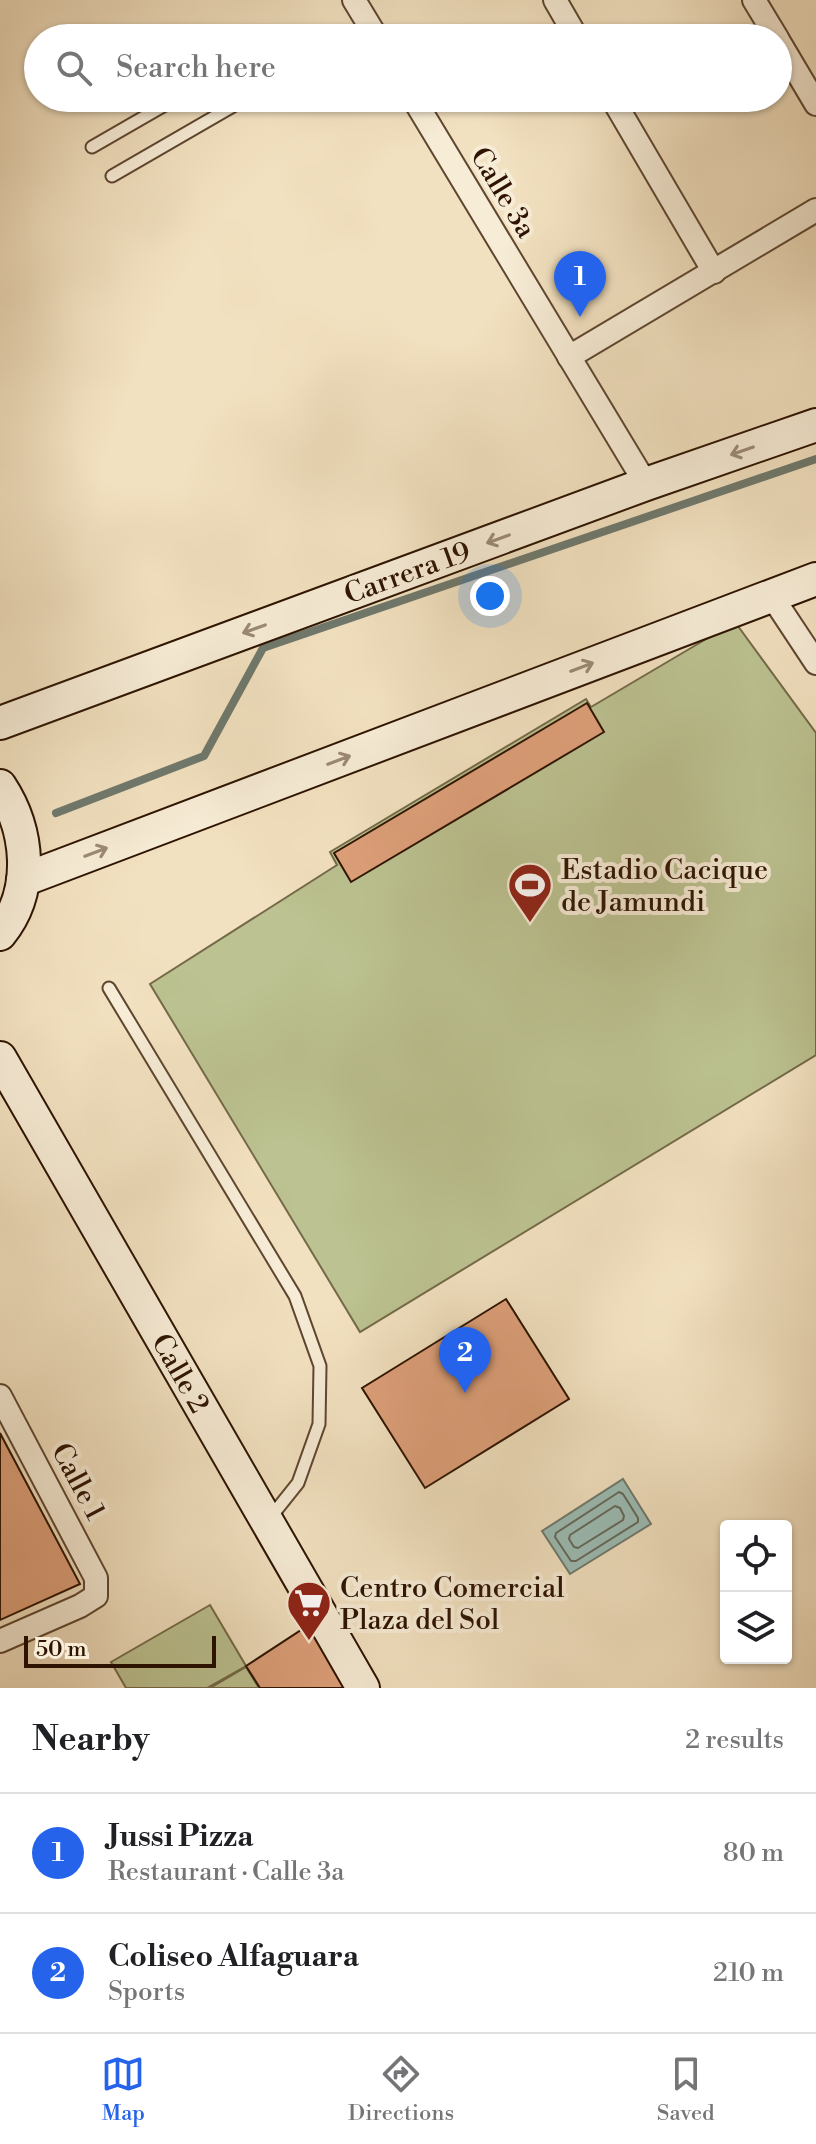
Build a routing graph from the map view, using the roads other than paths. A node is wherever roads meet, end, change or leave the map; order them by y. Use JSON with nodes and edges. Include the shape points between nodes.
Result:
{"nodes":[{"id":1,"x":354,"y":0,"type":"edge"},
{"id":2,"x":555,"y":0,"type":"edge"},
{"id":3,"x":754,"y":0,"type":"edge"},
{"id":4,"x":362,"y":24,"type":"edge"},
{"id":5,"x":569,"y":24,"type":"edge"},
{"id":6,"x":768,"y":24,"type":"edge"},
{"id":7,"x":792,"y":64,"type":"edge"},
{"id":8,"x":816,"y":104,"type":"edge"},
{"id":9,"x":153,"y":112,"type":"edge"},
{"id":10,"x":223,"y":112,"type":"edge"},
{"id":11,"x":421,"y":112,"type":"edge"},
{"id":12,"x":620,"y":112,"type":"edge"},
{"id":13,"x":92,"y":147,"type":"dead end"},
{"id":14,"x":112,"y":176,"type":"dead end"},
{"id":15,"x":816,"y":210,"type":"edge"},
{"id":16,"x":714,"y":272,"type":"junction"},
{"id":17,"x":569,"y":357,"type":"junction"},
{"id":18,"x":816,"y":425,"type":"edge"},
{"id":19,"x":646,"y":484,"type":"junction"},
{"id":20,"x":816,"y":579,"type":"edge"},
{"id":21,"x":771,"y":595,"type":"junction"},
{"id":22,"x":816,"y":663,"type":"edge"},
{"id":23,"x":0,"y":723,"type":"edge"},
{"id":24,"x":0,"y":786,"type":"edge"},
{"id":25,"x":23,"y":880,"type":"junction"},
{"id":26,"x":0,"y":934,"type":"edge"},
{"id":27,"x":109,"y":988,"type":"dead end"},
{"id":28,"x":0,"y":1058,"type":"edge"},
{"id":29,"x":0,"y":1396,"type":"edge"},
{"id":30,"x":266,"y":1522,"type":"junction"},
{"id":31,"x":0,"y":1641,"type":"edge"},
{"id":32,"x":363,"y":1688,"type":"edge"}],
"edges":[{"from":1,"to":4,"type":"street"},
{"from":2,"to":5,"type":"street"},
{"from":3,"to":6,"type":"street"},
{"from":7,"to":8,"type":"street"},
{"from":9,"to":13,"type":"lane"},
{"from":10,"to":14,"type":"lane"},
{"from":11,"to":17,"type":"street","name":"Calle 3a"},
{"from":12,"to":16,"type":"street"},
{"from":15,"to":16,"type":"street"},
{"from":16,"to":17,"type":"street"},
{"from":17,"to":19,"type":"street","name":"Calle 3a"},
{"from":18,"to":19,"type":"street","name":"Carrera 19","one_way":true},
{"from":19,"to":23,"type":"street","name":"Carrera 19","one_way":true},
{"from":20,"to":21,"type":"street"},
{"from":21,"to":22,"type":"street"},
{"from":25,"to":21,"type":"street","one_way":true},
{"from":24,"to":25,"type":"street","via":[[21,829]]},
{"from":25,"to":26,"type":"street"},
{"from":27,"to":30,"type":"lane","via":[[295,1296],[320,1366],[319,1424],[298,1483]]},
{"from":28,"to":30,"type":"street","name":"Calle 2"},
{"from":29,"to":31,"type":"street","name":"Calle 1","via":[[96,1578],[96,1596]]},
{"from":30,"to":32,"type":"street","name":"Calle 2"}]}
